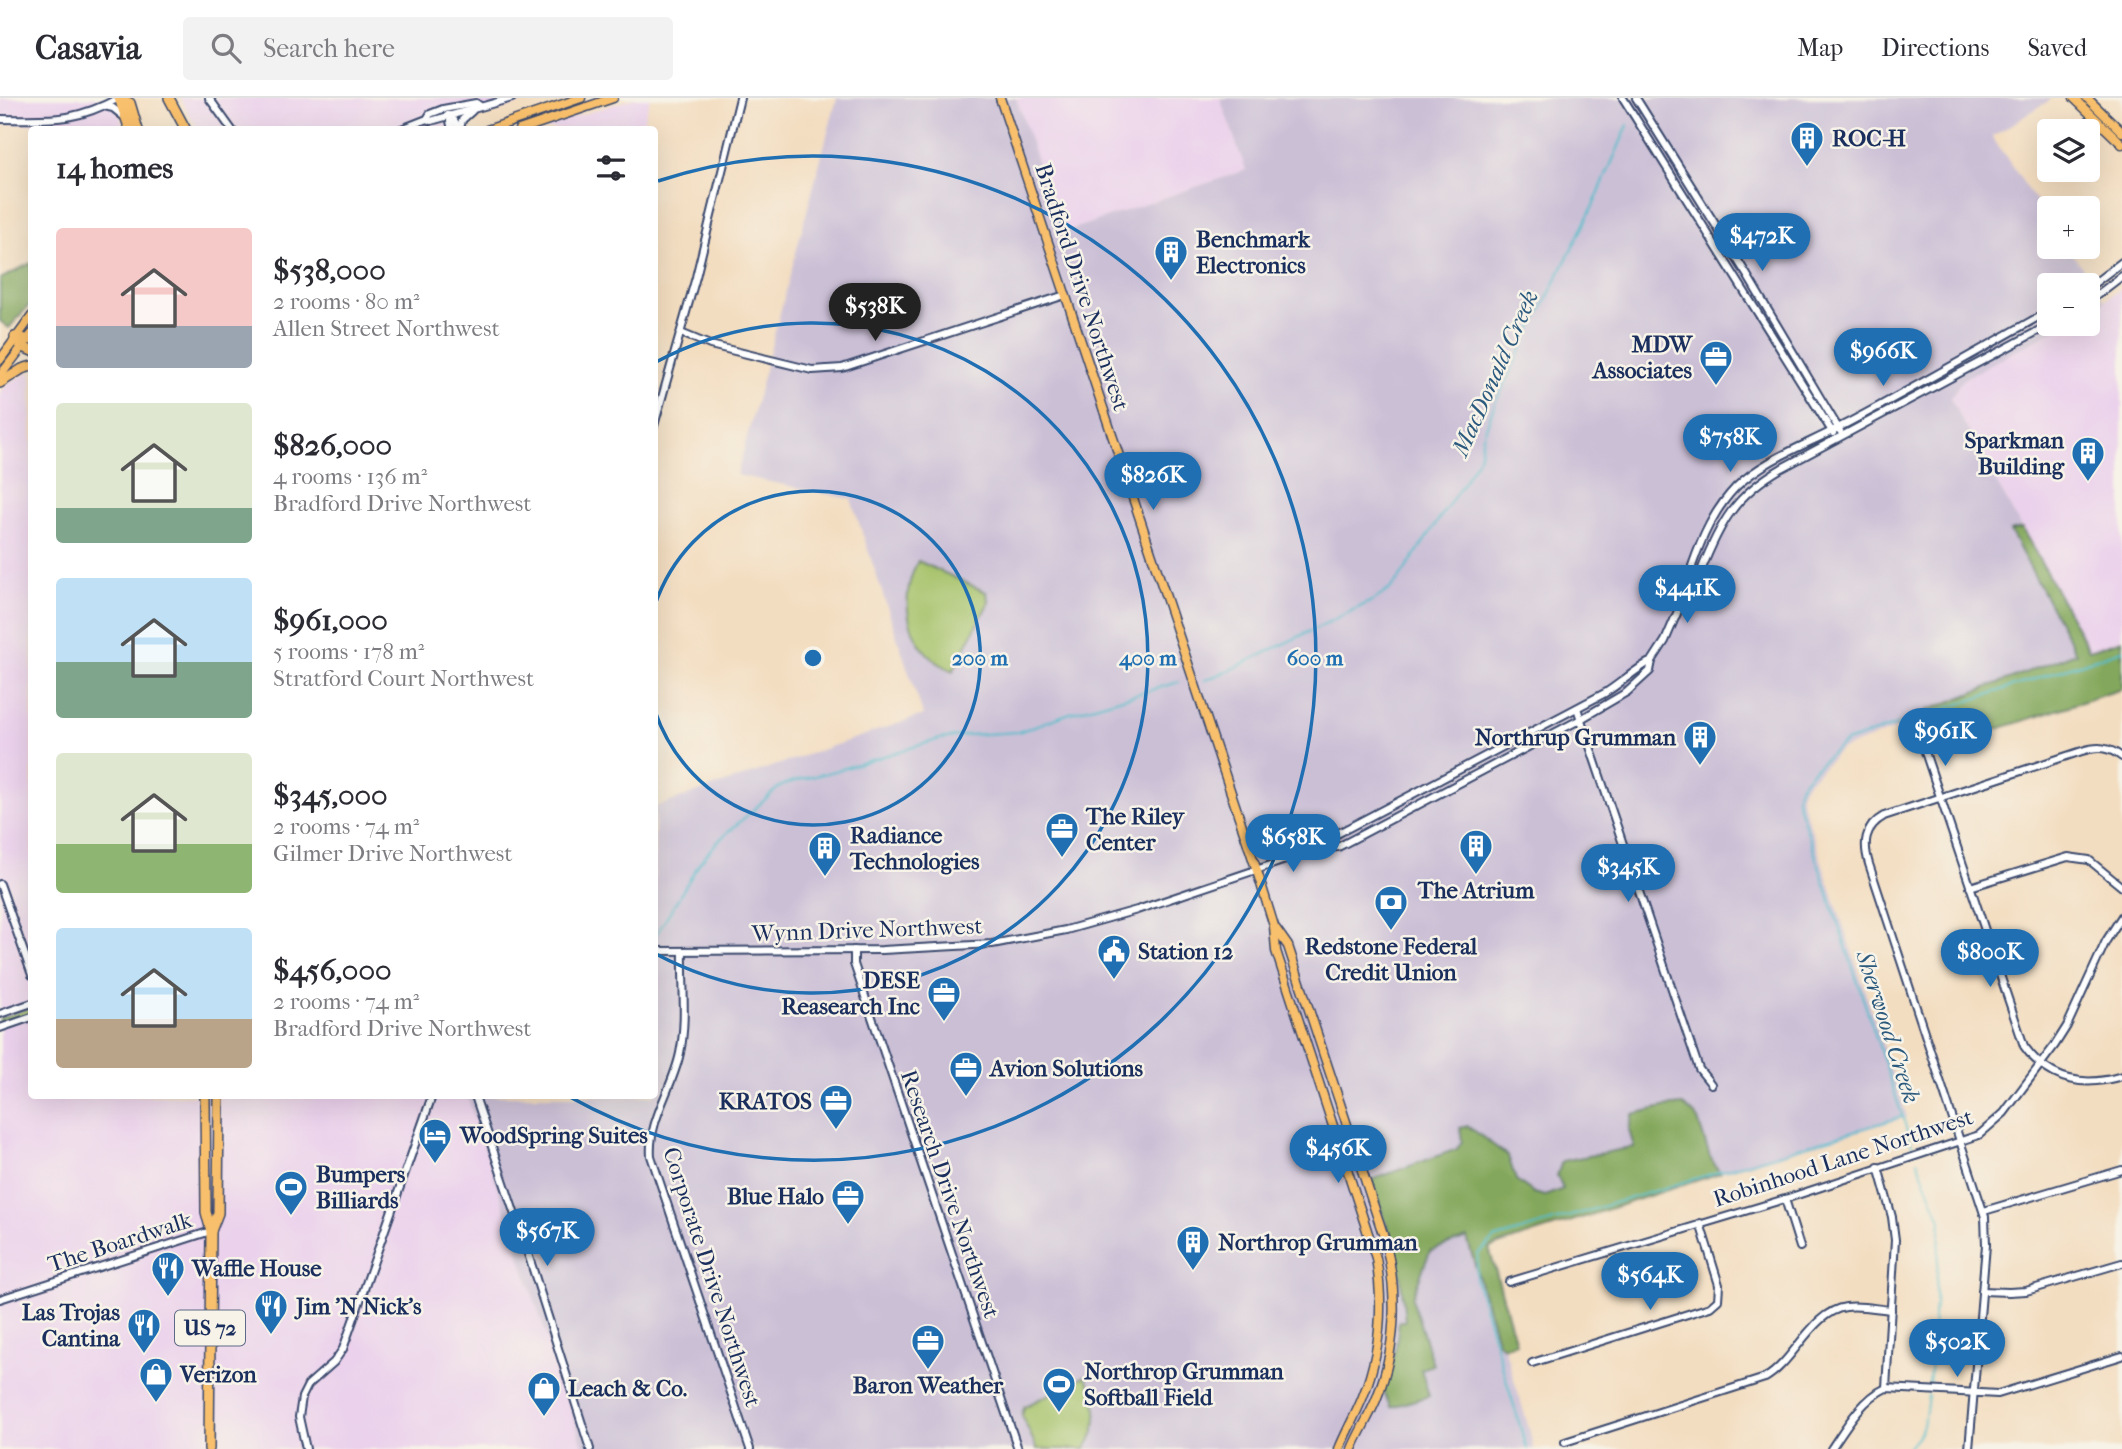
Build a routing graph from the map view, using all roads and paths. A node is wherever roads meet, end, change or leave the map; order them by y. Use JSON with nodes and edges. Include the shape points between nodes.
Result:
{"nodes":[{"id":1,"x":119,"y":98,"type":"edge"},
{"id":2,"x":134,"y":98,"type":"edge"},
{"id":3,"x":169,"y":98,"type":"edge"},
{"id":4,"x":209,"y":98,"type":"edge"},
{"id":5,"x":512,"y":98,"type":"edge"},
{"id":6,"x":581,"y":98,"type":"edge"},
{"id":7,"x":613,"y":98,"type":"edge"},
{"id":8,"x":740,"y":98,"type":"edge"},
{"id":9,"x":1000,"y":98,"type":"edge"},
{"id":10,"x":1623,"y":98,"type":"edge"},
{"id":11,"x":1636,"y":98,"type":"edge"},
{"id":12,"x":2074,"y":98,"type":"edge"},
{"id":13,"x":2087,"y":98,"type":"edge"},
{"id":14,"x":104,"y":106,"type":"junction"},
{"id":15,"x":459,"y":106,"type":"junction"},
{"id":16,"x":480,"y":106,"type":"junction"},
{"id":17,"x":440,"y":110,"type":"junction"},
{"id":18,"x":472,"y":110,"type":"junction"},
{"id":19,"x":450,"y":116,"type":"junction"},
{"id":20,"x":0,"y":119,"type":"edge"},
{"id":21,"x":427,"y":119,"type":"junction"},
{"id":22,"x":128,"y":125,"type":"edge"},
{"id":23,"x":137,"y":126,"type":"edge"},
{"id":24,"x":144,"y":126,"type":"edge"},
{"id":25,"x":184,"y":126,"type":"edge"},
{"id":26,"x":229,"y":126,"type":"edge"},
{"id":27,"x":409,"y":126,"type":"edge"},
{"id":28,"x":451,"y":126,"type":"edge"},
{"id":29,"x":458,"y":126,"type":"edge"},
{"id":30,"x":461,"y":126,"type":"edge"},
{"id":31,"x":499,"y":126,"type":"edge"},
{"id":32,"x":531,"y":126,"type":"edge"},
{"id":33,"x":2122,"y":132,"type":"edge"},
{"id":34,"x":2122,"y":145,"type":"edge"},
{"id":35,"x":2122,"y":262,"type":"edge"},
{"id":36,"x":2122,"y":276,"type":"edge"},
{"id":37,"x":2100,"y":279,"type":"edge"},
{"id":38,"x":2100,"y":293,"type":"edge"},
{"id":39,"x":1065,"y":295,"type":"junction"},
{"id":40,"x":2037,"y":319,"type":"edge"},
{"id":41,"x":28,"y":321,"type":"edge"},
{"id":42,"x":2037,"y":331,"type":"edge"},
{"id":43,"x":681,"y":333,"type":"junction"},
{"id":44,"x":15,"y":337,"type":"junction"},
{"id":45,"x":28,"y":340,"type":"edge"},
{"id":46,"x":0,"y":360,"type":"edge"},
{"id":47,"x":28,"y":367,"type":"edge"},
{"id":48,"x":0,"y":376,"type":"edge"},
{"id":49,"x":0,"y":383,"type":"edge"},
{"id":50,"x":658,"y":412,"type":"edge"},
{"id":51,"x":1840,"y":427,"type":"junction"},
{"id":52,"x":1831,"y":432,"type":"junction"},
{"id":53,"x":1841,"y":437,"type":"junction"},
{"id":54,"x":1694,"y":574,"type":"junction"},
{"id":55,"x":1652,"y":661,"type":"junction"},
{"id":56,"x":1577,"y":708,"type":"junction"},
{"id":57,"x":1581,"y":719,"type":"junction"},
{"id":58,"x":1923,"y":746,"type":"dead end"},
{"id":59,"x":2122,"y":757,"type":"edge"},
{"id":60,"x":1941,"y":798,"type":"junction"},
{"id":61,"x":1318,"y":849,"type":"junction"},
{"id":62,"x":1257,"y":871,"type":"junction"},
{"id":63,"x":0,"y":884,"type":"edge"},
{"id":64,"x":1970,"y":887,"type":"junction"},
{"id":65,"x":2122,"y":887,"type":"edge"},
{"id":66,"x":2122,"y":916,"type":"edge"},
{"id":67,"x":1274,"y":926,"type":"junction"},
{"id":68,"x":854,"y":950,"type":"junction"},
{"id":69,"x":658,"y":951,"type":"edge"},
{"id":70,"x":683,"y":951,"type":"junction"},
{"id":71,"x":28,"y":964,"type":"edge"},
{"id":72,"x":28,"y":1004,"type":"edge"},
{"id":73,"x":0,"y":1014,"type":"edge"},
{"id":74,"x":28,"y":1018,"type":"edge"},
{"id":75,"x":0,"y":1028,"type":"edge"},
{"id":76,"x":2041,"y":1064,"type":"junction"},
{"id":77,"x":2122,"y":1076,"type":"edge"},
{"id":78,"x":1711,"y":1084,"type":"dead end"},
{"id":79,"x":205,"y":1099,"type":"edge"},
{"id":80,"x":219,"y":1099,"type":"edge"},
{"id":81,"x":431,"y":1099,"type":"edge"},
{"id":82,"x":476,"y":1099,"type":"edge"},
{"id":83,"x":1961,"y":1142,"type":"junction"},
{"id":84,"x":1878,"y":1167,"type":"junction"},
{"id":85,"x":2122,"y":1170,"type":"edge"},
{"id":86,"x":1785,"y":1199,"type":"junction"},
{"id":87,"x":1984,"y":1211,"type":"junction"},
{"id":88,"x":1700,"y":1223,"type":"junction"},
{"id":89,"x":211,"y":1231,"type":"junction"},
{"id":90,"x":1800,"y":1247,"type":"dead end"},
{"id":91,"x":2122,"y":1263,"type":"edge"},
{"id":92,"x":1509,"y":1282,"type":"dead end"},
{"id":93,"x":1982,"y":1291,"type":"junction"},
{"id":94,"x":0,"y":1299,"type":"edge"},
{"id":95,"x":1891,"y":1310,"type":"junction"},
{"id":96,"x":2122,"y":1356,"type":"edge"},
{"id":97,"x":1532,"y":1363,"type":"dead end"},
{"id":98,"x":1886,"y":1388,"type":"junction"},
{"id":99,"x":1974,"y":1393,"type":"junction"},
{"id":100,"x":1565,"y":1442,"type":"dead end"},
{"id":101,"x":209,"y":1449,"type":"edge"},
{"id":102,"x":306,"y":1449,"type":"edge"},
{"id":103,"x":590,"y":1449,"type":"edge"},
{"id":104,"x":750,"y":1449,"type":"edge"},
{"id":105,"x":1018,"y":1449,"type":"edge"},
{"id":106,"x":1339,"y":1449,"type":"edge"},
{"id":107,"x":1352,"y":1449,"type":"edge"},
{"id":108,"x":1831,"y":1449,"type":"edge"},
{"id":109,"x":1969,"y":1449,"type":"edge"}],
"edges":[{"from":1,"to":14,"type":"street"},
{"from":1,"to":22,"type":"highway"},
{"from":1,"to":23,"type":"highway","via":[[130,103]]},
{"from":2,"to":24,"type":"highway"},
{"from":3,"to":25,"type":"highway"},
{"from":4,"to":26,"type":"street"},
{"from":5,"to":16,"type":"street"},
{"from":6,"to":31,"type":"main road"},
{"from":7,"to":32,"type":"main road"},
{"from":8,"to":43,"type":"street"},
{"from":9,"to":39,"type":"main road","name":"Bradford Drive Northwest"},
{"from":10,"to":52,"type":"street"},
{"from":11,"to":51,"type":"street"},
{"from":12,"to":34,"type":"main road"},
{"from":13,"to":33,"type":"main road"},
{"from":14,"to":20,"type":"street","via":[[66,118]]},
{"from":14,"to":22,"type":"street","via":[[113,108]]},
{"from":15,"to":16,"type":"street"},
{"from":15,"to":17,"type":"street"},
{"from":15,"to":19,"type":"street"},
{"from":16,"to":18,"type":"street"},
{"from":17,"to":19,"type":"street"},
{"from":17,"to":21,"type":"street"},
{"from":18,"to":19,"type":"street"},
{"from":18,"to":30,"type":"street"},
{"from":19,"to":21,"type":"street"},
{"from":19,"to":28,"type":"street"},
{"from":19,"to":29,"type":"street"},
{"from":21,"to":27,"type":"street"},
{"from":35,"to":37,"type":"street"},
{"from":36,"to":38,"type":"street"},
{"from":39,"to":43,"type":"street","via":[[842,368],[813,370],[710,345]]},
{"from":39,"to":62,"type":"main road","name":"Bradford Drive Northwest"},
{"from":40,"to":51,"type":"street","name":"Wynn Drive Northwest"},
{"from":41,"to":44,"type":"main road"},
{"from":42,"to":53,"type":"street","name":"Wynn Drive Northwest"},
{"from":43,"to":50,"type":"street"},
{"from":44,"to":45,"type":"highway"},
{"from":44,"to":46,"type":"main road"},
{"from":45,"to":48,"type":"main road"},
{"from":47,"to":49,"type":"highway"},
{"from":51,"to":52,"type":"street","name":"Wynn Drive Northwest"},
{"from":51,"to":53,"type":"street"},
{"from":52,"to":53,"type":"street"},
{"from":52,"to":54,"type":"street","name":"Wynn Drive Northwest","via":[[1759,469],[1737,486],[1713,516],[1692,566]]},
{"from":53,"to":54,"type":"street","name":"Wynn Drive Northwest","via":[[1754,486],[1727,514],[1701,570]]},
{"from":54,"to":55,"type":"street","name":"Wynn Drive Northwest"},
{"from":55,"to":56,"type":"street","name":"Wynn Drive Northwest"},
{"from":55,"to":57,"type":"street","name":"Wynn Drive Northwest","via":[[1650,671],[1627,692]]},
{"from":56,"to":57,"type":"street"},
{"from":56,"to":61,"type":"street","name":"Wynn Drive Northwest","via":[[1333,836]]},
{"from":57,"to":61,"type":"street","name":"Wynn Drive Northwest","via":[[1338,847]]},
{"from":57,"to":78,"type":"street","via":[[1699,1069]]},
{"from":58,"to":60,"type":"street"},
{"from":59,"to":60,"type":"street","via":[[2109,749],[2092,748]]},
{"from":60,"to":64,"type":"street"},
{"from":60,"to":83,"type":"street","via":[[1877,820],[1867,835],[1865,849]]},
{"from":61,"to":62,"type":"street","name":"Wynn Drive Northwest"},
{"from":62,"to":67,"type":"main road","name":"Bradford Drive Northwest"},
{"from":62,"to":68,"type":"street","name":"Wynn Drive Northwest","via":[[1030,938],[959,947]]},
{"from":63,"to":71,"type":"street"},
{"from":64,"to":65,"type":"street","via":[[2068,857],[2089,860]]},
{"from":64,"to":76,"type":"street","via":[[2021,1040]]},
{"from":66,"to":76,"type":"street","name":"Robinhood Lane Northwest","via":[[2067,1026]]},
{"from":67,"to":106,"type":"main road","name":"Bradford Drive Northwest","via":[[1276,951],[1372,1240],[1380,1284],[1380,1328],[1373,1366]]},
{"from":67,"to":107,"type":"main road","name":"Bradford Drive Northwest","via":[[1288,946],[1391,1269],[1394,1317],[1388,1361]]},
{"from":68,"to":70,"type":"street","name":"Wynn Drive Northwest"},
{"from":68,"to":105,"type":"street","name":"Research Drive Northwest","via":[[853,964]]},
{"from":69,"to":70,"type":"street","name":"Wynn Drive Northwest"},
{"from":70,"to":104,"type":"street","name":"Corporate Drive Northwest","via":[[682,1041],[654,1126],[651,1156]]},
{"from":72,"to":73,"type":"street"},
{"from":74,"to":75,"type":"street"},
{"from":76,"to":77,"type":"street","via":[[2081,1082]]},
{"from":76,"to":83,"type":"street","name":"Robinhood Lane Northwest","via":[[1993,1124]]},
{"from":79,"to":89,"type":"highway","number":"US 72","via":[[206,1212]]},
{"from":80,"to":89,"type":"highway","number":"US 72","via":[[218,1213]]},
{"from":81,"to":102,"type":"street","via":[[343,1349],[302,1397],[299,1417]]},
{"from":82,"to":103,"type":"street"},
{"from":83,"to":84,"type":"street","name":"Robinhood Lane Northwest"},
{"from":83,"to":87,"type":"street"},
{"from":84,"to":86,"type":"street","name":"Robinhood Lane Northwest"},
{"from":84,"to":95,"type":"street","via":[[1895,1233]]},
{"from":85,"to":87,"type":"street"},
{"from":86,"to":88,"type":"street","name":"Robinhood Lane Northwest"},
{"from":86,"to":90,"type":"street"},
{"from":87,"to":93,"type":"street"},
{"from":88,"to":92,"type":"street","name":"Robinhood Lane Northwest"},
{"from":88,"to":97,"type":"street","via":[[1718,1285],[1718,1300],[1710,1307]]},
{"from":89,"to":94,"type":"street","name":"The Boardwalk"},
{"from":89,"to":101,"type":"highway","number":"US 72"},
{"from":91,"to":93,"type":"street","via":[[2026,1291]]},
{"from":93,"to":99,"type":"street"},
{"from":95,"to":98,"type":"street"},
{"from":95,"to":100,"type":"street","via":[[1844,1307],[1829,1313],[1777,1371],[1765,1378]]},
{"from":96,"to":99,"type":"street","via":[[1998,1394]]},
{"from":98,"to":99,"type":"street"},
{"from":98,"to":108,"type":"street","via":[[1859,1410]]},
{"from":99,"to":109,"type":"street"}]}
